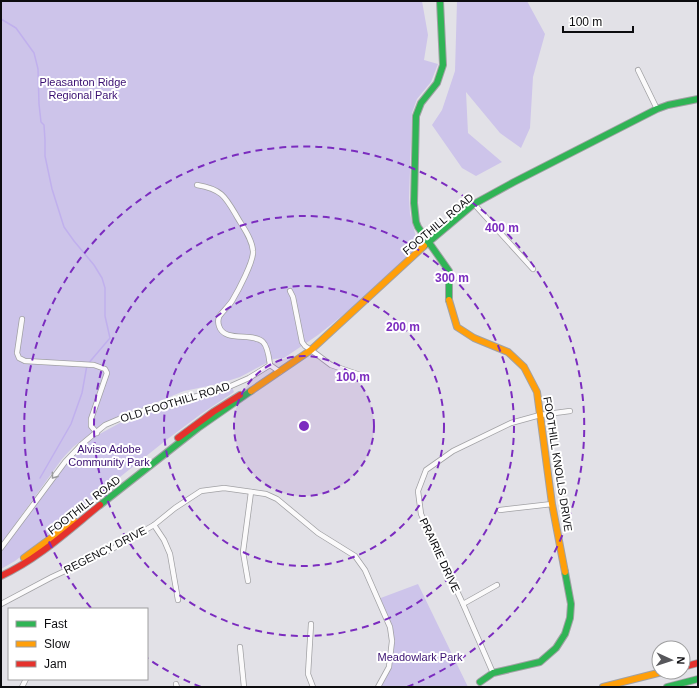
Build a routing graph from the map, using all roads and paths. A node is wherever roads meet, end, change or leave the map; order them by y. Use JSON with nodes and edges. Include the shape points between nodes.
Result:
{"nodes":[{"id":1,"x":440,"y":1,"type":"edge"},
{"id":2,"x":638,"y":70,"type":"dead end"},
{"id":3,"x":698,"y":99,"type":"edge"},
{"id":4,"x":698,"y":103,"type":"edge"},
{"id":5,"x":657,"y":109,"type":"junction"},
{"id":6,"x":197,"y":185,"type":"dead end"},
{"id":7,"x":474,"y":204,"type":"junction"},
{"id":8,"x":429,"y":241,"type":"junction"},
{"id":9,"x":534,"y":269,"type":"dead end"},
{"id":10,"x":290,"y":291,"type":"dead end"},
{"id":11,"x":22,"y":319,"type":"dead end"},
{"id":12,"x":311,"y":350,"type":"junction"},
{"id":13,"x":270,"y":365,"type":"junction"},
{"id":14,"x":280,"y":372,"type":"junction"},
{"id":15,"x":366,"y":377,"type":"dead end"},
{"id":16,"x":570,"y":411,"type":"dead end"},
{"id":17,"x":540,"y":415,"type":"junction"},
{"id":18,"x":97,"y":433,"type":"junction"},
{"id":19,"x":251,"y":492,"type":"junction"},
{"id":20,"x":552,"y":504,"type":"junction"},
{"id":21,"x":500,"y":510,"type":"dead end"},
{"id":22,"x":154,"y":525,"type":"junction"},
{"id":23,"x":1,"y":548,"type":"edge"},
{"id":24,"x":1,"y":575,"type":"edge"},
{"id":25,"x":248,"y":581,"type":"dead end"},
{"id":26,"x":497,"y":585,"type":"dead end"},
{"id":27,"x":178,"y":600,"type":"dead end"},
{"id":28,"x":1,"y":604,"type":"edge"},
{"id":29,"x":463,"y":604,"type":"junction"},
{"id":30,"x":311,"y":624,"type":"dead end"},
{"id":31,"x":240,"y":647,"type":"dead end"},
{"id":32,"x":493,"y":674,"type":"junction"},
{"id":33,"x":651,"y":675,"type":"edge"},
{"id":34,"x":698,"y":679,"type":"edge"},
{"id":35,"x":480,"y":682,"type":"dead end"},
{"id":36,"x":244,"y":687,"type":"edge"},
{"id":37,"x":313,"y":687,"type":"edge"},
{"id":38,"x":378,"y":687,"type":"edge"},
{"id":39,"x":603,"y":687,"type":"edge"},
{"id":40,"x":667,"y":687,"type":"edge"}],
"edges":[{"from":1,"to":8,"type":"main road","name":"FOOTHILL KNOLLS DRIVE","via":[[443,65],[437,82],[421,103],[416,116],[414,203],[418,228]]},
{"from":2,"to":5,"type":"street"},
{"from":3,"to":5,"type":"main road","name":"FOOTHILL ROAD"},
{"from":4,"to":5,"type":"main road","name":"FOOTHILL ROAD"},
{"from":5,"to":7,"type":"main road","name":"FOOTHILL ROAD"},
{"from":6,"to":13,"type":"street","via":[[222,194],[251,241],[253,250],[253,258],[233,301],[220,316],[219,329],[231,336],[257,338],[263,342]]},
{"from":7,"to":8,"type":"main road","name":"FOOTHILL ROAD"},
{"from":7,"to":9,"type":"street"},
{"from":8,"to":12,"type":"main road","name":"FOOTHILL ROAD"},
{"from":8,"to":17,"type":"main road","name":"FOOTHILL KNOLLS DRIVE","via":[[448,271],[449,299],[458,327],[474,338],[508,352],[524,367],[537,392]]},
{"from":10,"to":12,"type":"street","via":[[302,342]]},
{"from":11,"to":18,"type":"street","via":[[17,353],[19,358],[25,361],[94,365],[105,369],[107,373],[91,419],[91,426]]},
{"from":12,"to":14,"type":"main road","name":"FOOTHILL ROAD"},
{"from":12,"to":15,"type":"street","via":[[332,365]]},
{"from":13,"to":14,"type":"street"},
{"from":13,"to":18,"type":"street","name":"OLD FOOTHILL ROAD","via":[[224,389],[119,418]]},
{"from":14,"to":24,"type":"main road","name":"FOOTHILL ROAD","via":[[254,389],[234,398],[196,425]]},
{"from":16,"to":17,"type":"street","name":"PRAIRIE DRIVE"},
{"from":17,"to":20,"type":"main road","name":"FOOTHILL KNOLLS DRIVE"},
{"from":17,"to":29,"type":"street","name":"PRAIRIE DRIVE","via":[[511,422],[453,451],[426,470],[418,491],[421,514]]},
{"from":18,"to":23,"type":"street","name":"OLD FOOTHILL ROAD","one_way":true,"via":[[64,462]]},
{"from":19,"to":22,"type":"street","name":"REGENCY DRIVE","via":[[224,488],[201,491]]},
{"from":19,"to":25,"type":"street","via":[[243,552]]},
{"from":19,"to":38,"type":"street","name":"REGENCY DRIVE","via":[[277,499],[318,533],[355,556],[365,570],[390,627],[392,640],[389,667]]},
{"from":20,"to":21,"type":"street"},
{"from":20,"to":32,"type":"main road","name":"FOOTHILL KNOLLS DRIVE","via":[[571,604],[565,634],[556,648],[540,662]]},
{"from":22,"to":27,"type":"street","via":[[170,554]]},
{"from":22,"to":28,"type":"street","name":"REGENCY DRIVE","via":[[112,549]]},
{"from":26,"to":29,"type":"street"},
{"from":29,"to":32,"type":"street","name":"PRAIRIE DRIVE"},
{"from":30,"to":37,"type":"street","via":[[308,674]]},
{"from":31,"to":36,"type":"street"},
{"from":32,"to":35,"type":"main road","name":"FOOTHILL KNOLLS DRIVE"},
{"from":33,"to":39,"type":"main road"},
{"from":34,"to":40,"type":"main road"}]}
